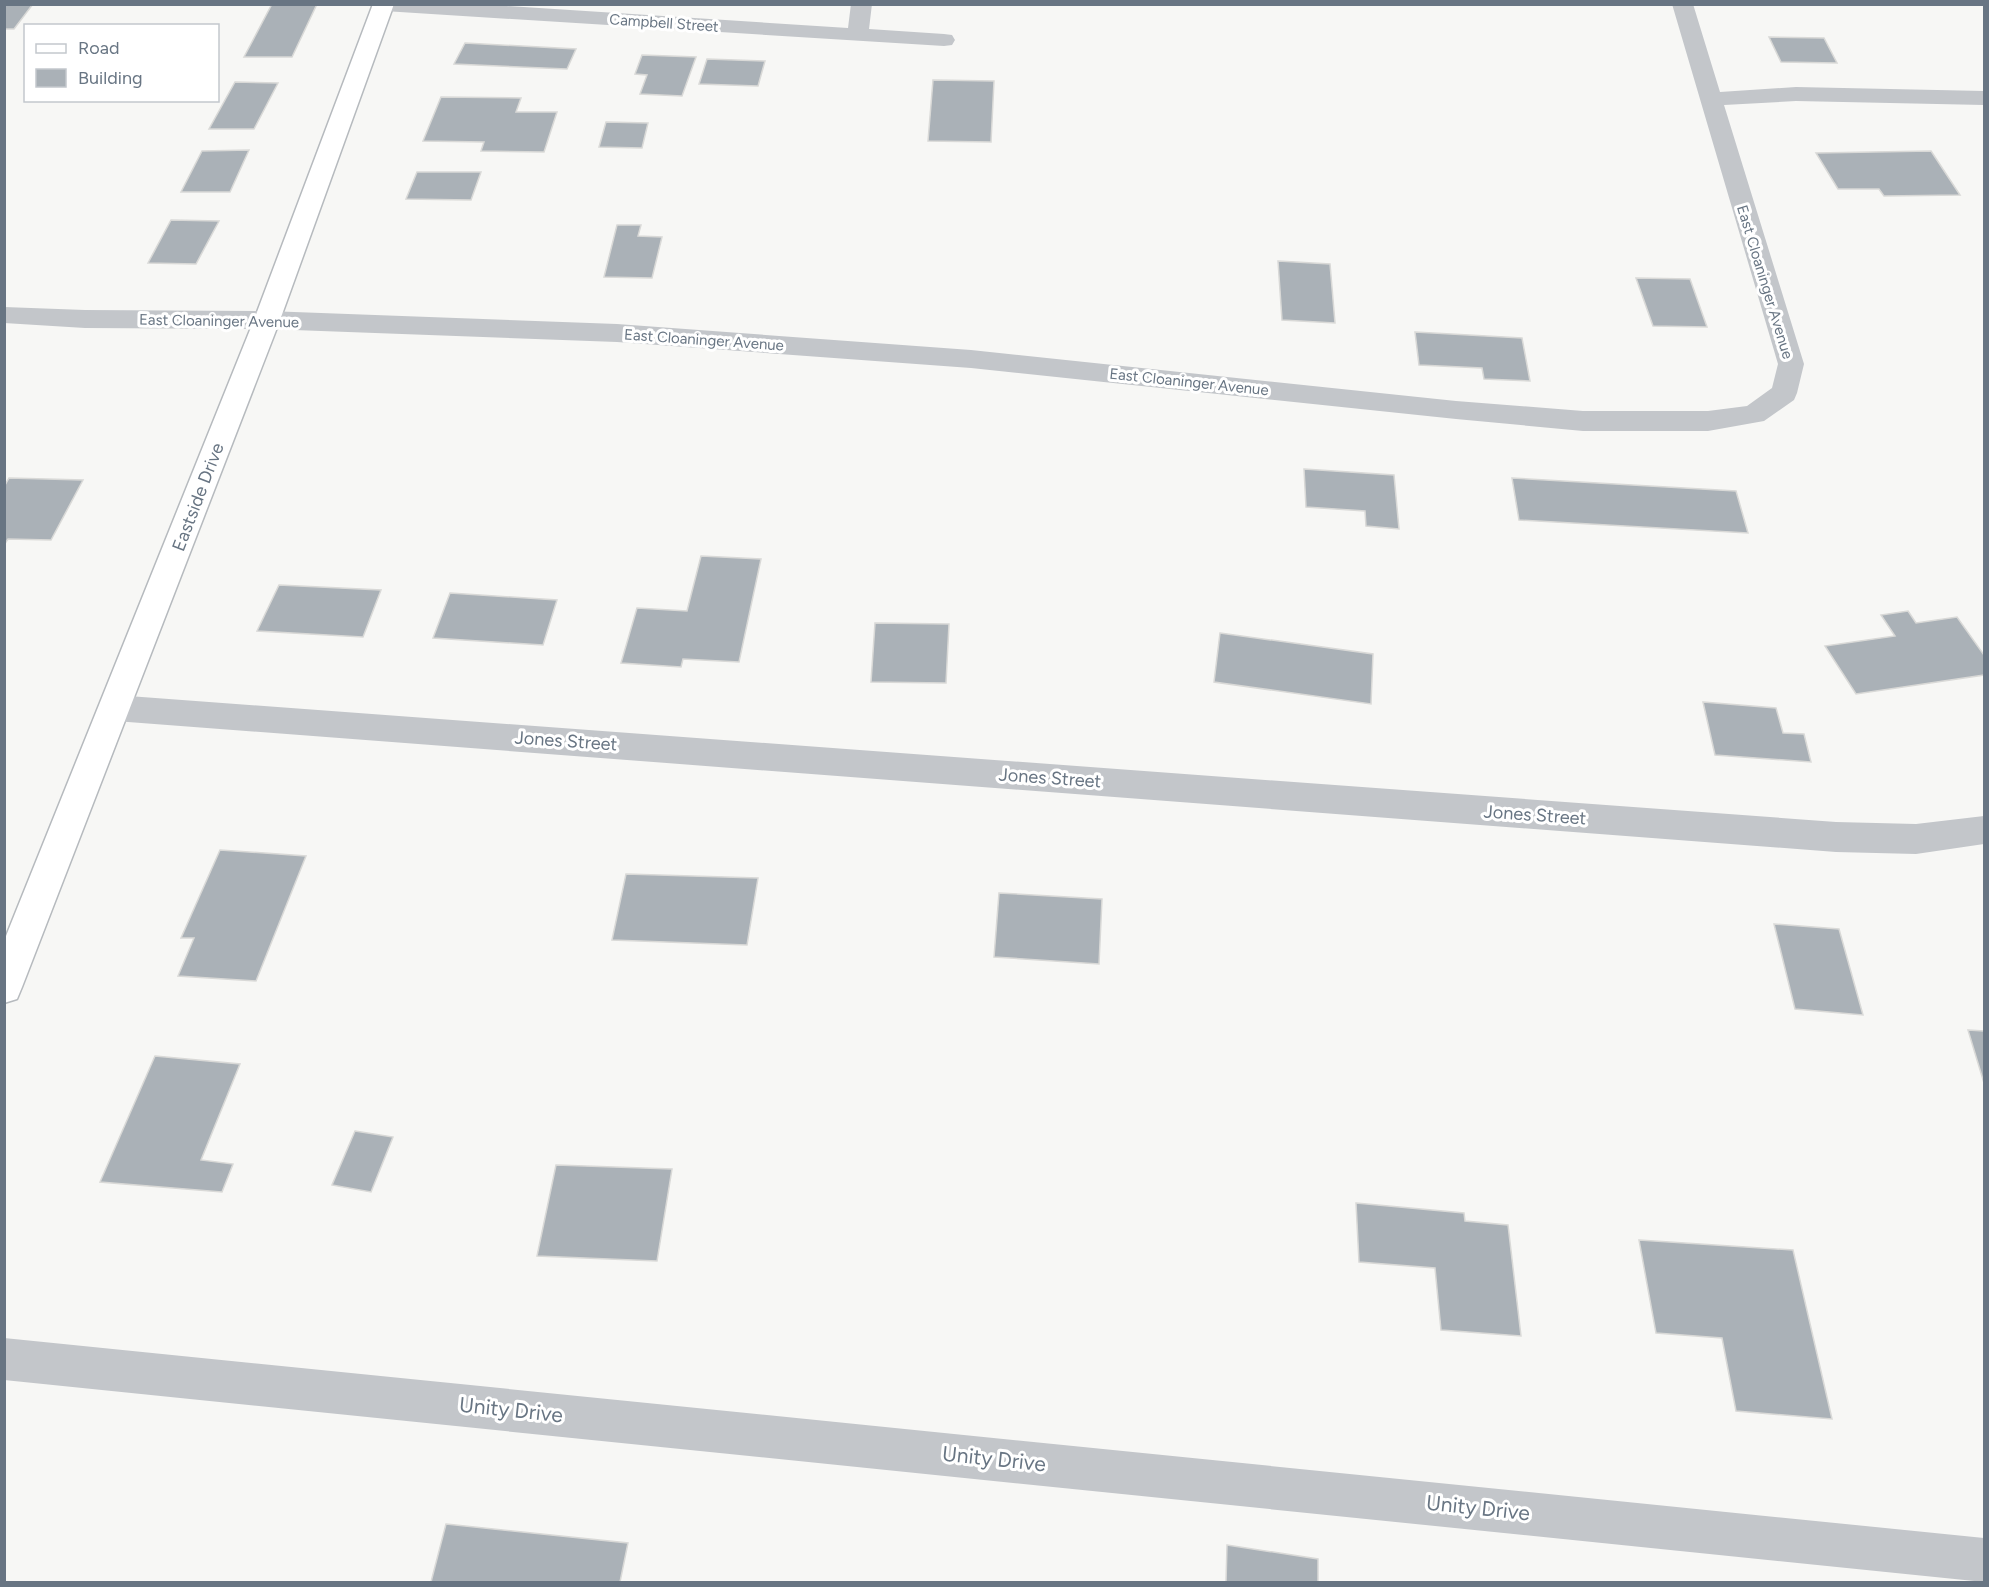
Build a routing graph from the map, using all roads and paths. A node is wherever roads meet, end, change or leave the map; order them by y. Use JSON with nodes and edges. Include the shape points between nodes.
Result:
{"nodes":[{"id":1,"x":862,"y":4,"type":"edge"},
{"id":2,"x":1682,"y":4,"type":"edge"},
{"id":3,"x":384,"y":5,"type":"edge"},
{"id":4,"x":858,"y":35,"type":"junction"},
{"id":5,"x":944,"y":40,"type":"dead end"},
{"id":6,"x":1984,"y":98,"type":"edge"},
{"id":7,"x":1710,"y":99,"type":"junction"},
{"id":8,"x":4,"y":315,"type":"edge"},
{"id":9,"x":267,"y":321,"type":"junction"},
{"id":10,"x":116,"y":708,"type":"junction"},
{"id":11,"x":1984,"y":830,"type":"edge"},
{"id":12,"x":4,"y":987,"type":"edge"},
{"id":13,"x":4,"y":1359,"type":"edge"},
{"id":14,"x":1984,"y":1560,"type":"edge"}],
"edges":[{"from":1,"to":4,"type":"street"},
{"from":2,"to":7,"type":"street","name":"East Cloaninger Avenue"},
{"from":3,"to":4,"type":"street","name":"Campbell Street"},
{"from":3,"to":9,"type":"street","name":"Eastside Drive"},
{"from":4,"to":5,"type":"street","name":"Campbell Street"},
{"from":6,"to":7,"type":"street","via":[[1796,94]]},
{"from":7,"to":9,"type":"street","name":"East Cloaninger Avenue","via":[[1791,364],[1784,393],[1754,414],[1731,418],[1583,421],[936,357],[617,333]]},
{"from":8,"to":9,"type":"street","name":"East Cloaninger Avenue"},
{"from":9,"to":10,"type":"street","name":"Eastside Drive"},
{"from":10,"to":11,"type":"street","name":"Jones Street","via":[[1836,837],[1916,839]]},
{"from":10,"to":12,"type":"street","name":"Eastside Drive"},
{"from":13,"to":14,"type":"street","name":"Unity Drive"}]}
